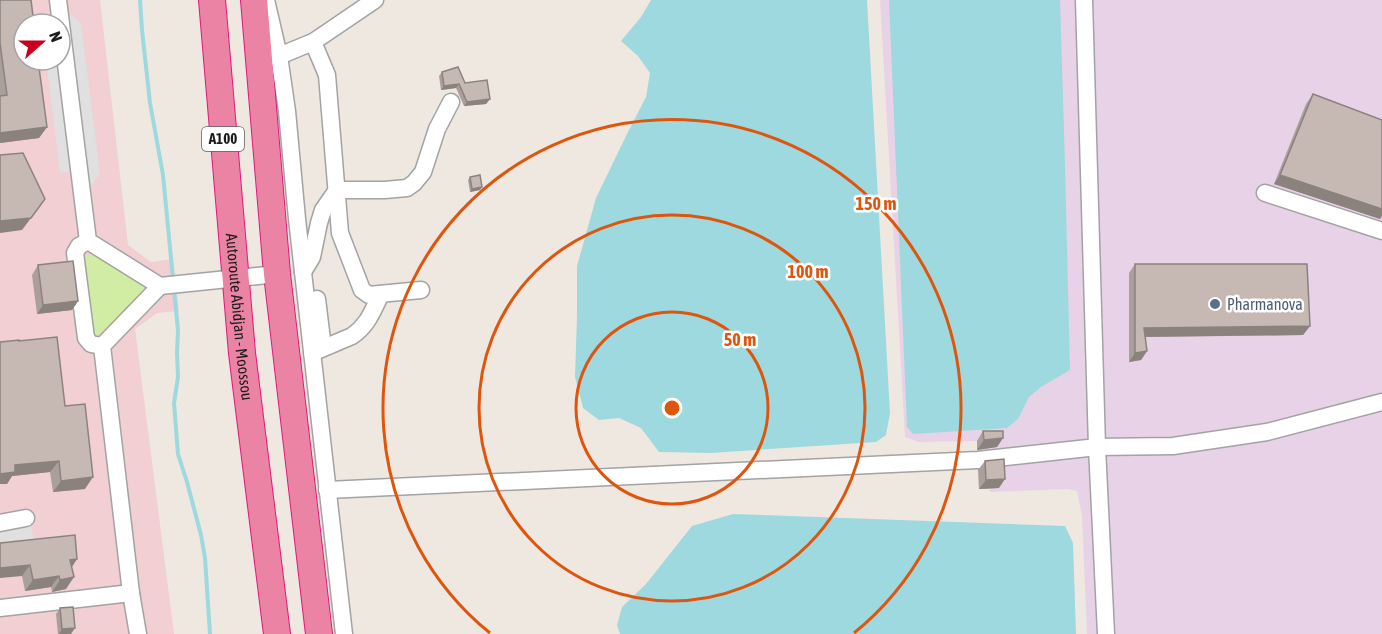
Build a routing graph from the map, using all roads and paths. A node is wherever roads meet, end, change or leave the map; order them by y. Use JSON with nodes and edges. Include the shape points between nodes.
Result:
{"nodes":[{"id":1,"x":58,"y":0,"type":"edge"},
{"id":2,"x":212,"y":0,"type":"edge"},
{"id":3,"x":254,"y":0,"type":"edge"},
{"id":4,"x":266,"y":0,"type":"edge"},
{"id":5,"x":375,"y":0,"type":"edge"},
{"id":6,"x":1084,"y":0,"type":"edge"},
{"id":7,"x":313,"y":42,"type":"junction"},
{"id":8,"x":279,"y":56,"type":"junction"},
{"id":9,"x":451,"y":102,"type":"dead end"},
{"id":10,"x":337,"y":190,"type":"junction"},
{"id":11,"x":1265,"y":193,"type":"dead end"},
{"id":12,"x":297,"y":219,"type":"junction"},
{"id":13,"x":319,"y":223,"type":"junction"},
{"id":14,"x":1382,"y":231,"type":"edge"},
{"id":15,"x":340,"y":233,"type":"junction"},
{"id":16,"x":88,"y":241,"type":"junction"},
{"id":17,"x":312,"y":257,"type":"junction"},
{"id":18,"x":303,"y":273,"type":"junction"},
{"id":19,"x":278,"y":274,"type":"junction"},
{"id":20,"x":235,"y":278,"type":"junction"},
{"id":21,"x":160,"y":286,"type":"junction"},
{"id":22,"x":421,"y":290,"type":"dead end"},
{"id":23,"x":381,"y":294,"type":"junction"},
{"id":24,"x":102,"y":346,"type":"junction"},
{"id":25,"x":318,"y":351,"type":"junction"},
{"id":26,"x":1382,"y":402,"type":"edge"},
{"id":27,"x":1097,"y":447,"type":"junction"},
{"id":28,"x":327,"y":490,"type":"junction"},
{"id":29,"x":26,"y":518,"type":"dead end"},
{"id":30,"x":0,"y":523,"type":"edge"},
{"id":31,"x":131,"y":592,"type":"junction"},
{"id":32,"x":0,"y":608,"type":"edge"},
{"id":33,"x":138,"y":634,"type":"edge"},
{"id":34,"x":277,"y":634,"type":"edge"},
{"id":35,"x":319,"y":634,"type":"edge"},
{"id":36,"x":344,"y":634,"type":"edge"},
{"id":37,"x":1106,"y":634,"type":"edge"}],
"edges":[{"from":1,"to":16,"type":"street"},
{"from":2,"to":20,"type":"highway","name":"Autoroute Abidjan - Moossou","number":"A100"},
{"from":3,"to":19,"type":"highway","number":"A100"},
{"from":4,"to":8,"type":"street"},
{"from":5,"to":7,"type":"street"},
{"from":6,"to":27,"type":"street"},
{"from":7,"to":8,"type":"street"},
{"from":7,"to":10,"type":"street","via":[[327,75]]},
{"from":8,"to":12,"type":"street"},
{"from":9,"to":10,"type":"street","via":[[423,172],[414,183],[385,190]]},
{"from":10,"to":13,"type":"street"},
{"from":10,"to":15,"type":"street"},
{"from":11,"to":14,"type":"street"},
{"from":12,"to":13,"type":"street"},
{"from":12,"to":18,"type":"street"},
{"from":13,"to":15,"type":"street"},
{"from":13,"to":17,"type":"street"},
{"from":15,"to":23,"type":"street","via":[[362,290],[369,295]]},
{"from":16,"to":21,"type":"street"},
{"from":16,"to":24,"type":"street","via":[[75,253],[86,338],[91,344]]},
{"from":17,"to":18,"type":"street"},
{"from":17,"to":25,"type":"street"},
{"from":18,"to":25,"type":"street"},
{"from":19,"to":20,"type":"street"},
{"from":19,"to":35,"type":"highway","number":"A100"},
{"from":20,"to":21,"type":"street"},
{"from":20,"to":34,"type":"highway","name":"Autoroute Abidjan - Moossou","number":"A100"},
{"from":21,"to":24,"type":"street"},
{"from":22,"to":23,"type":"street"},
{"from":23,"to":25,"type":"street","via":[[365,326]]},
{"from":24,"to":31,"type":"street"},
{"from":25,"to":28,"type":"street"},
{"from":26,"to":27,"type":"street","via":[[1267,432],[1173,446]]},
{"from":27,"to":28,"type":"street","via":[[978,460]]},
{"from":27,"to":37,"type":"street"},
{"from":28,"to":36,"type":"street"},
{"from":29,"to":30,"type":"street"},
{"from":31,"to":32,"type":"street"},
{"from":31,"to":33,"type":"street"}]}
